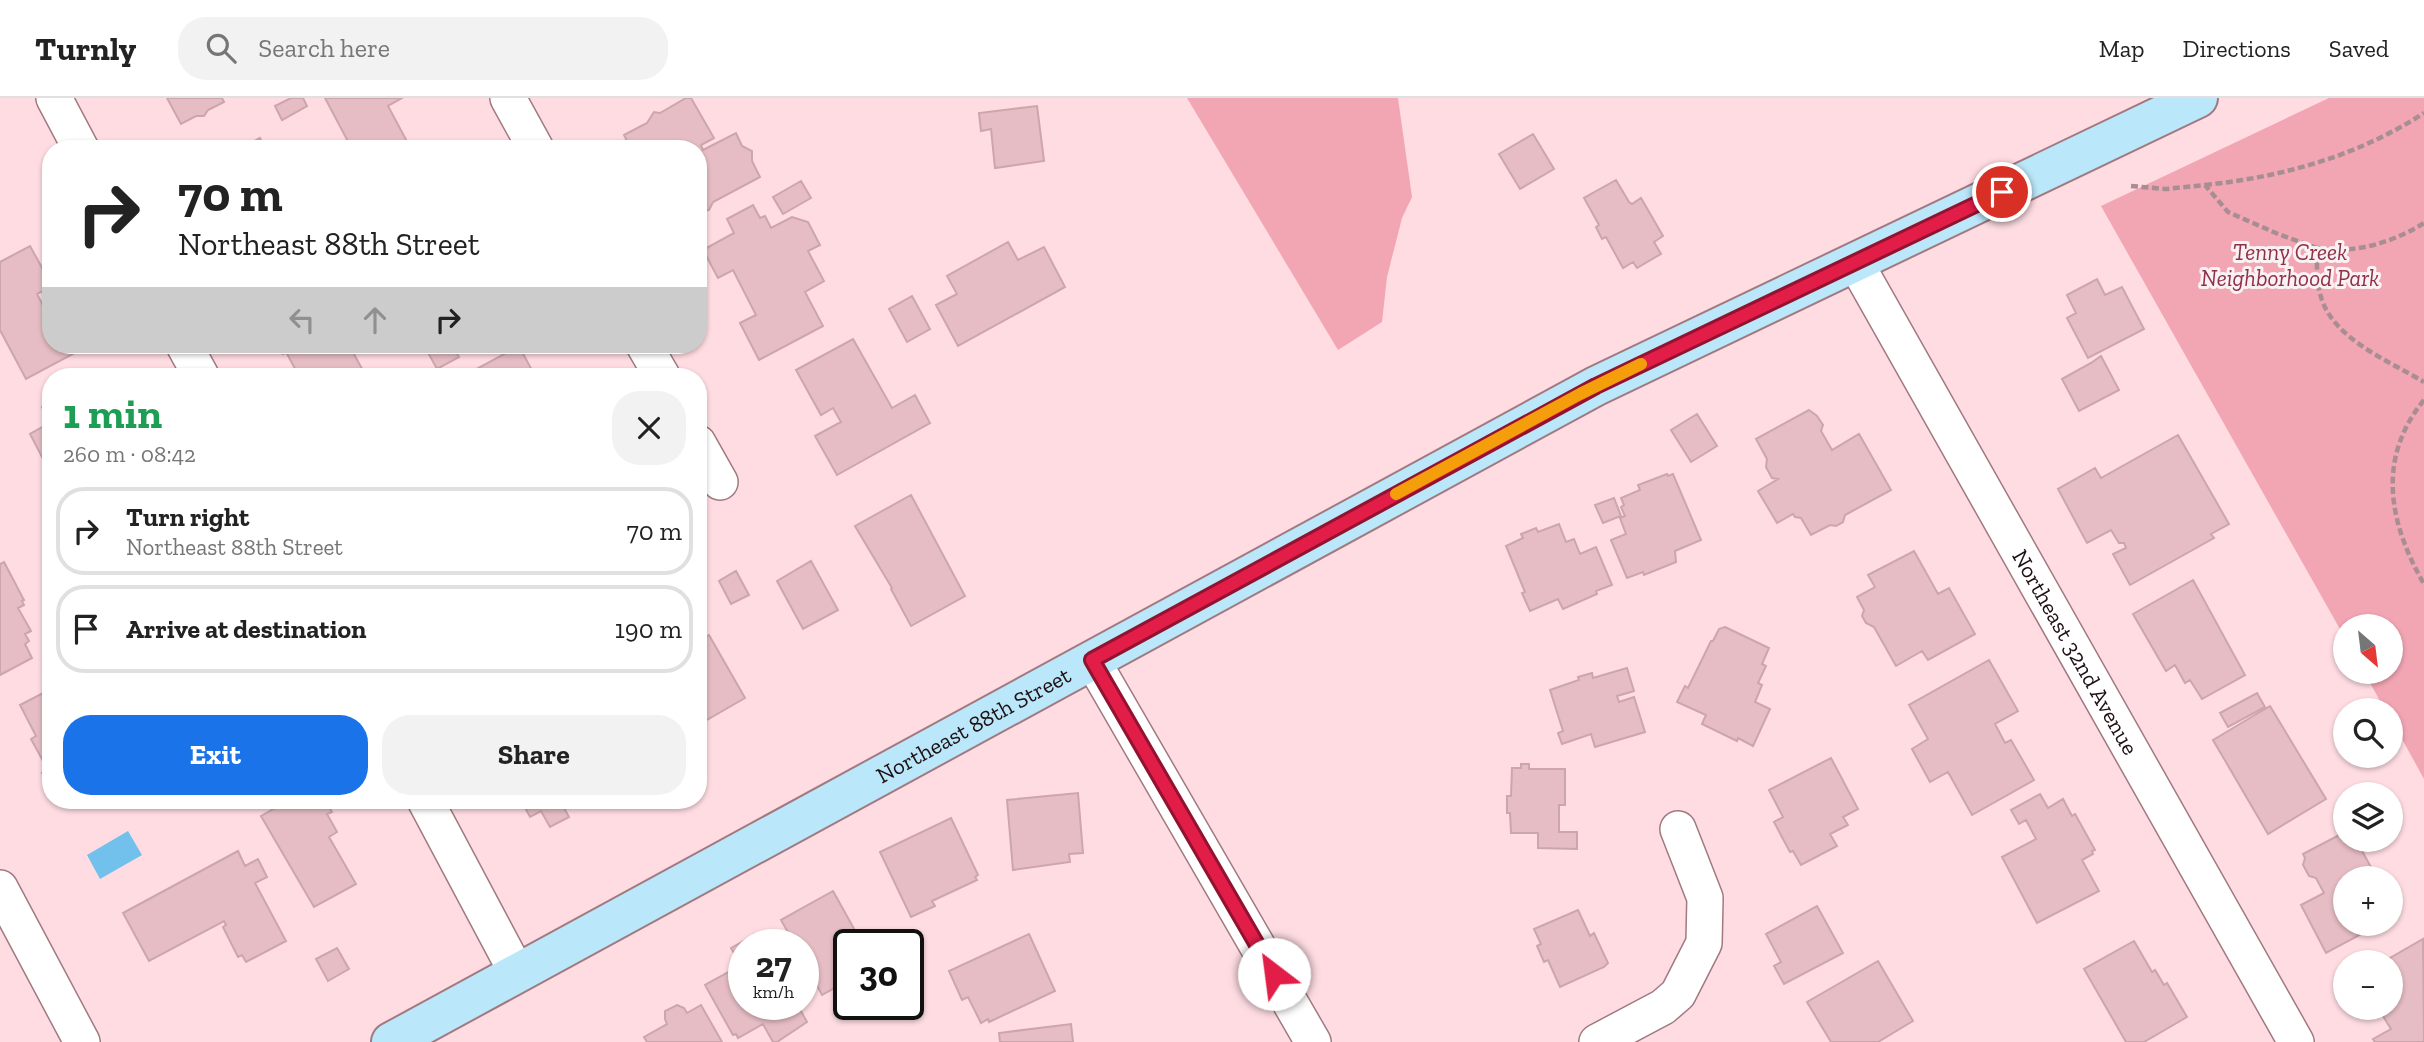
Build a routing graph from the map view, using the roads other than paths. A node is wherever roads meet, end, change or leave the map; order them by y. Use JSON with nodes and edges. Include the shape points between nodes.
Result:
{"nodes":[{"id":1,"x":54,"y":98,"type":"edge"},
{"id":2,"x":508,"y":98,"type":"edge"},
{"id":3,"x":2199,"y":98,"type":"edge"},
{"id":4,"x":76,"y":140,"type":"edge"},
{"id":5,"x":531,"y":140,"type":"edge"},
{"id":6,"x":1855,"y":262,"type":"junction"},
{"id":7,"x":707,"y":459,"type":"edge"},
{"id":8,"x":720,"y":482,"type":"dead end"},
{"id":9,"x":1092,"y":660,"type":"junction"},
{"id":10,"x":430,"y":809,"type":"edge"},
{"id":11,"x":1678,"y":829,"type":"dead end"},
{"id":12,"x":0,"y":888,"type":"edge"},
{"id":13,"x":517,"y":974,"type":"junction"},
{"id":14,"x":82,"y":1042,"type":"edge"},
{"id":15,"x":391,"y":1042,"type":"edge"},
{"id":16,"x":1313,"y":1042,"type":"edge"},
{"id":17,"x":1597,"y":1042,"type":"edge"},
{"id":18,"x":2296,"y":1042,"type":"edge"}],
"edges":[{"from":1,"to":4,"type":"street"},
{"from":2,"to":5,"type":"street"},
{"from":3,"to":6,"type":"street","name":"Northeast 88th Street"},
{"from":6,"to":9,"type":"street","name":"Northeast 88th Street","via":[[1596,386]]},
{"from":6,"to":18,"type":"street","name":"Northeast 32nd Avenue"},
{"from":7,"to":8,"type":"street"},
{"from":9,"to":13,"type":"street","name":"Northeast 88th Street"},
{"from":9,"to":16,"type":"street"},
{"from":10,"to":13,"type":"street"},
{"from":11,"to":17,"type":"street","via":[[1705,898],[1704,943],[1678,994],[1664,1007]]},
{"from":12,"to":14,"type":"street"},
{"from":13,"to":15,"type":"street","name":"Northeast 88th Street"}]}
